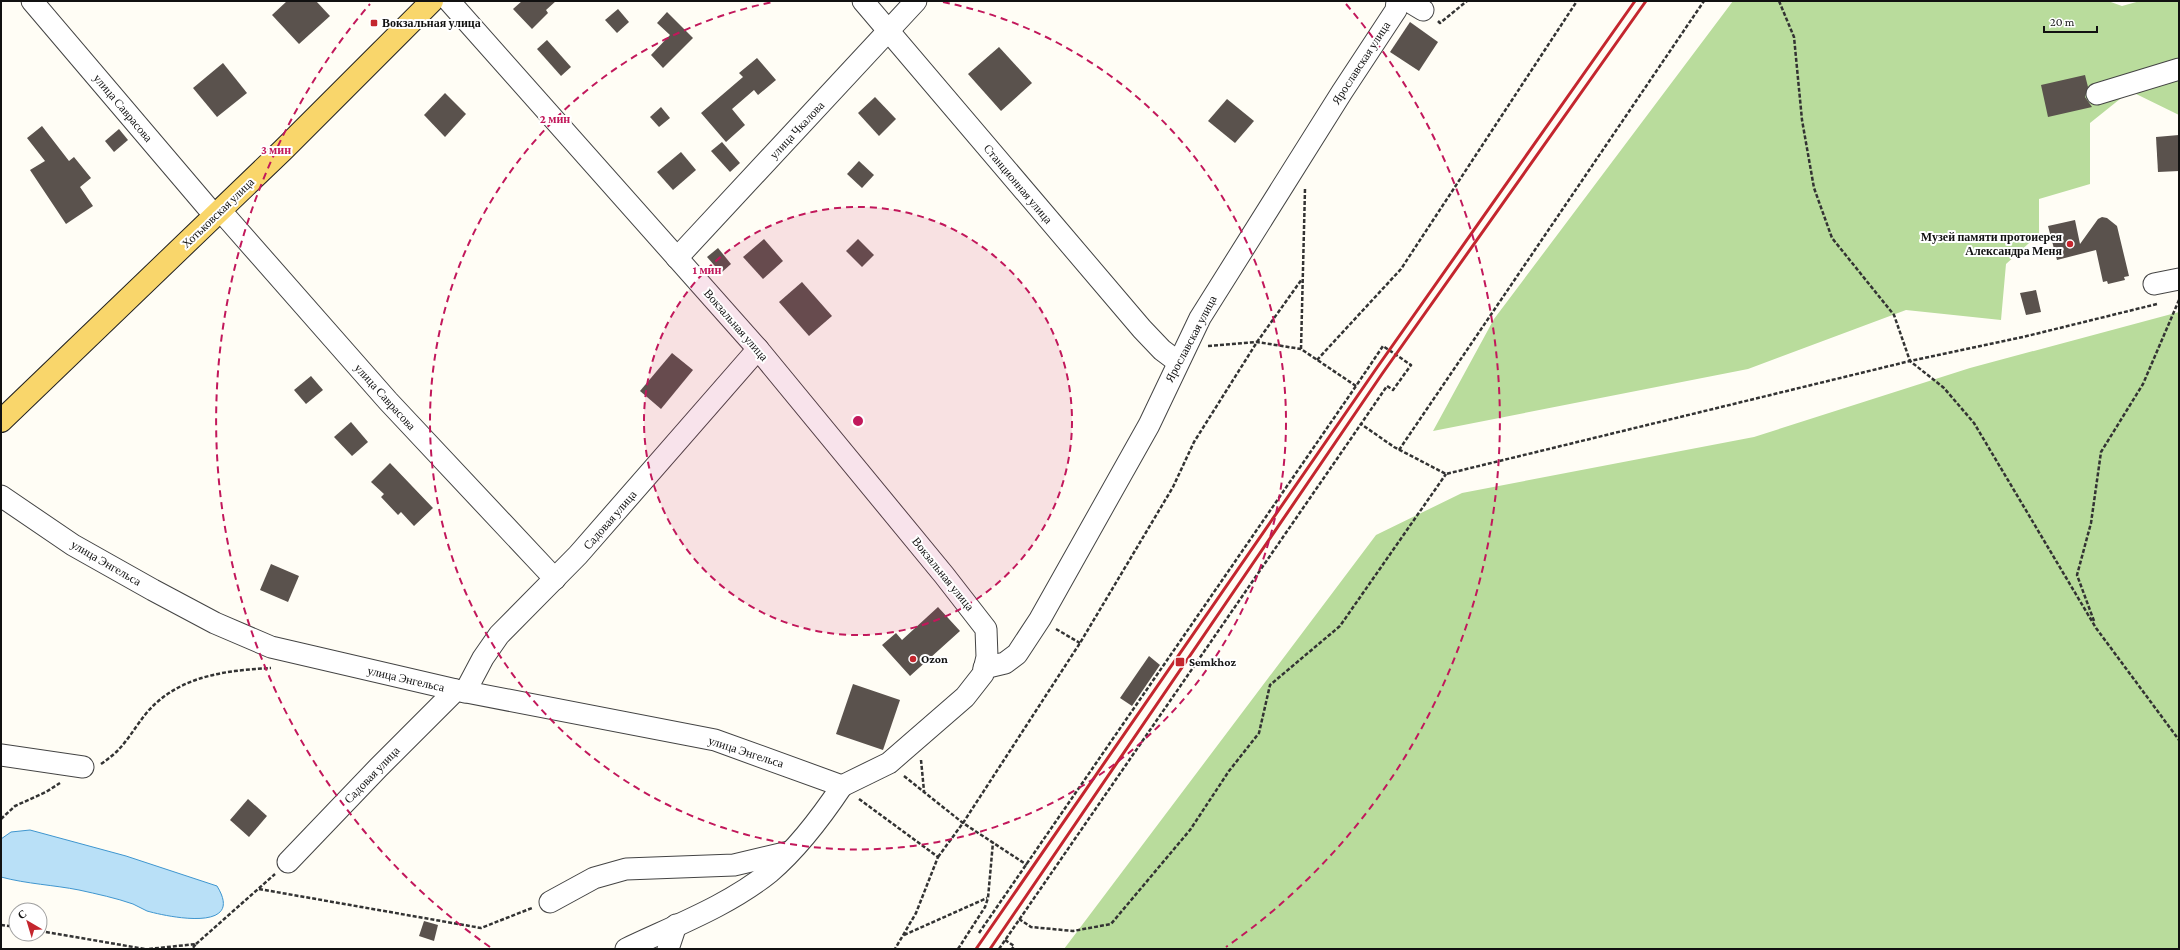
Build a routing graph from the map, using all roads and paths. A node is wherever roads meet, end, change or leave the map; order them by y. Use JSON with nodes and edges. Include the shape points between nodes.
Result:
{"nodes":[{"id":1,"x":32,"y":1,"type":"edge"},
{"id":2,"x":432,"y":1,"type":"edge"},
{"id":3,"x":449,"y":1,"type":"edge"},
{"id":4,"x":862,"y":1,"type":"edge"},
{"id":5,"x":916,"y":1,"type":"edge"},
{"id":6,"x":1397,"y":1,"type":"edge"},
{"id":7,"x":1467,"y":1,"type":"edge"},
{"id":8,"x":1577,"y":1,"type":"edge"},
{"id":9,"x":1704,"y":1,"type":"edge"},
{"id":10,"x":1779,"y":1,"type":"edge"},
{"id":11,"x":1416,"y":6,"type":"edge"},
{"id":12,"x":889,"y":31,"type":"junction"},
{"id":13,"x":2179,"y":69,"type":"edge"},
{"id":14,"x":2097,"y":94,"type":"dead end"},
{"id":15,"x":1305,"y":187,"type":"dead end"},
{"id":16,"x":217,"y":213,"type":"junction"},
{"id":17,"x":677,"y":258,"type":"junction"},
{"id":18,"x":1302,"y":279,"type":"junction"},
{"id":19,"x":2179,"y":279,"type":"edge"},
{"id":20,"x":2154,"y":284,"type":"dead end"},
{"id":21,"x":2179,"y":300,"type":"edge"},
{"id":22,"x":2172,"y":301,"type":"dead end"},
{"id":23,"x":2164,"y":303,"type":"dead end"},
{"id":24,"x":1257,"y":342,"type":"junction"},
{"id":25,"x":758,"y":349,"type":"junction"},
{"id":26,"x":1301,"y":349,"type":"junction"},
{"id":27,"x":1180,"y":358,"type":"junction"},
{"id":28,"x":1318,"y":360,"type":"junction"},
{"id":29,"x":1910,"y":360,"type":"junction"},
{"id":30,"x":1356,"y":386,"type":"junction"},
{"id":31,"x":1,"y":421,"type":"edge"},
{"id":32,"x":1361,"y":424,"type":"junction"},
{"id":33,"x":1399,"y":450,"type":"junction"},
{"id":34,"x":1446,"y":474,"type":"junction"},
{"id":35,"x":1,"y":496,"type":"edge"},
{"id":36,"x":555,"y":579,"type":"junction"},
{"id":37,"x":1040,"y":619,"type":"junction"},
{"id":38,"x":2096,"y":628,"type":"junction"},
{"id":39,"x":1080,"y":643,"type":"junction"},
{"id":40,"x":278,"y":668,"type":"dead end"},
{"id":41,"x":984,"y":668,"type":"junction"},
{"id":42,"x":460,"y":691,"type":"junction"},
{"id":43,"x":920,"y":736,"type":"junction"},
{"id":44,"x":2179,"y":740,"type":"edge"},
{"id":45,"x":1,"y":755,"type":"edge"},
{"id":46,"x":889,"y":763,"type":"junction"},
{"id":47,"x":83,"y":767,"type":"junction"},
{"id":48,"x":842,"y":786,"type":"junction"},
{"id":49,"x":924,"y":791,"type":"junction"},
{"id":50,"x":1,"y":819,"type":"edge"},
{"id":51,"x":963,"y":823,"type":"junction"},
{"id":52,"x":993,"y":842,"type":"junction"},
{"id":53,"x":790,"y":852,"type":"junction"},
{"id":54,"x":938,"y":857,"type":"junction"},
{"id":55,"x":288,"y":862,"type":"joint"},
{"id":56,"x":1027,"y":865,"type":"junction"},
{"id":57,"x":258,"y":889,"type":"junction"},
{"id":58,"x":988,"y":898,"type":"junction"},
{"id":59,"x":550,"y":902,"type":"joint"},
{"id":60,"x":1019,"y":919,"type":"junction"},
{"id":61,"x":676,"y":925,"type":"junction"},
{"id":62,"x":48,"y":932,"type":"edge"},
{"id":63,"x":979,"y":933,"type":"dead end"},
{"id":64,"x":903,"y":935,"type":"junction"},
{"id":65,"x":1005,"y":940,"type":"junction"},
{"id":66,"x":196,"y":944,"type":"junction"},
{"id":67,"x":145,"y":949,"type":"edge"},
{"id":68,"x":148,"y":949,"type":"edge"},
{"id":69,"x":192,"y":949,"type":"edge"},
{"id":70,"x":626,"y":949,"type":"edge"},
{"id":71,"x":668,"y":949,"type":"edge"},
{"id":72,"x":895,"y":949,"type":"edge"},
{"id":73,"x":958,"y":949,"type":"edge"},
{"id":74,"x":999,"y":949,"type":"edge"},
{"id":75,"x":1012,"y":949,"type":"edge"}],
"edges":[{"from":1,"to":16,"type":"street","name":"улица Саврасова"},
{"from":2,"to":16,"type":"main road","name":"Хотьковская улица"},
{"from":3,"to":17,"type":"street","name":"Вокзальная улица"},
{"from":4,"to":12,"type":"street","name":"Станционная улица"},
{"from":5,"to":12,"type":"street","name":"улица Чкалова"},
{"from":6,"to":27,"type":"street","name":"Ярославская улица","via":[[1396,10],[1200,318]]},
{"from":7,"to":11,"type":"path","via":[[1440,23]]},
{"from":8,"to":28,"type":"path","via":[[1401,269]]},
{"from":9,"to":33,"type":"path"},
{"from":10,"to":29,"type":"path","via":[[1794,37],[1802,120],[1814,188],[1832,238],[1894,315]]},
{"from":12,"to":17,"type":"street","name":"улица Чкалова"},
{"from":12,"to":27,"type":"street","name":"Станционная улица","via":[[1142,329],[1162,350]]},
{"from":13,"to":14,"type":"street"},
{"from":15,"to":18,"type":"path"},
{"from":16,"to":31,"type":"main road","name":"Хотьковская улица"},
{"from":16,"to":36,"type":"street","name":"улица Саврасова"},
{"from":17,"to":25,"type":"street","name":"Вокзальная улица"},
{"from":18,"to":24,"type":"path"},
{"from":18,"to":26,"type":"path"},
{"from":19,"to":20,"type":"street"},
{"from":21,"to":22,"type":"path"},
{"from":21,"to":38,"type":"path","via":[[2143,384],[2101,452],[2091,523],[2078,575]]},
{"from":23,"to":29,"type":"path","via":[[2023,337]]},
{"from":24,"to":26,"type":"path"},
{"from":24,"to":27,"type":"path","via":[[1198,346]]},
{"from":24,"to":39,"type":"path","via":[[1194,442],[1174,487]]},
{"from":25,"to":36,"type":"street","name":"Садовая улица"},
{"from":25,"to":41,"type":"street","name":"Вокзальная улица","via":[[986,629]]},
{"from":26,"to":28,"type":"path"},
{"from":27,"to":37,"type":"street","name":"Ярославская улица","via":[[1149,425]]},
{"from":28,"to":30,"type":"path"},
{"from":29,"to":34,"type":"path"},
{"from":29,"to":38,"type":"path","via":[[1944,388],[1974,423]]},
{"from":30,"to":32,"type":"path","via":[[1383,346],[1411,365],[1393,390],[1387,386]]},
{"from":30,"to":56,"type":"path"},
{"from":32,"to":33,"type":"path"},
{"from":32,"to":60,"type":"path"},
{"from":33,"to":34,"type":"path"},
{"from":34,"to":60,"type":"path","via":[[1340,626],[1270,685],[1259,733],[1229,771],[1190,830],[1111,924],[1073,931],[1031,927]]},
{"from":35,"to":42,"type":"street","name":"улица Энгельса","via":[[73,545],[215,624],[271,647]]},
{"from":36,"to":42,"type":"street","name":"Садовая улица","via":[[499,635]]},
{"from":37,"to":39,"type":"path"},
{"from":37,"to":41,"type":"street","name":"Ярославская улица","via":[[1017,654],[1005,663]]},
{"from":38,"to":44,"type":"path"},
{"from":39,"to":51,"type":"path"},
{"from":40,"to":47,"type":"path","via":[[237,669],[199,679],[172,690],[154,705],[119,749],[101,764]]},
{"from":41,"to":43,"type":"street","via":[[983,674],[965,697]]},
{"from":42,"to":48,"type":"street","name":"улица Энгельса","via":[[715,740]]},
{"from":42,"to":55,"type":"street","name":"Садовая улица","via":[[378,768]]},
{"from":43,"to":46,"type":"street"},
{"from":43,"to":49,"type":"path"},
{"from":45,"to":47,"type":"street"},
{"from":46,"to":48,"type":"street"},
{"from":46,"to":49,"type":"path"},
{"from":47,"to":50,"type":"path","via":[[46,792],[15,806]]},
{"from":48,"to":53,"type":"street"},
{"from":48,"to":54,"type":"path"},
{"from":49,"to":51,"type":"path"},
{"from":51,"to":52,"type":"path"},
{"from":51,"to":54,"type":"path"},
{"from":52,"to":56,"type":"path"},
{"from":52,"to":58,"type":"path"},
{"from":53,"to":59,"type":"street","via":[[734,865],[626,870],[594,878]]},
{"from":53,"to":61,"type":"street","via":[[770,872],[734,896]]},
{"from":54,"to":64,"type":"path","via":[[916,914]]},
{"from":55,"to":57,"type":"path"},
{"from":56,"to":63,"type":"path"},
{"from":57,"to":59,"type":"path","via":[[481,928]]},
{"from":57,"to":66,"type":"path"},
{"from":58,"to":64,"type":"path"},
{"from":58,"to":73,"type":"path"},
{"from":60,"to":65,"type":"path"},
{"from":61,"to":70,"type":"street"},
{"from":61,"to":71,"type":"street"},
{"from":62,"to":67,"type":"path"},
{"from":64,"to":72,"type":"path"},
{"from":65,"to":74,"type":"path"},
{"from":65,"to":75,"type":"path","via":[[1014,946]]},
{"from":66,"to":68,"type":"path"},
{"from":66,"to":69,"type":"path"}]}
